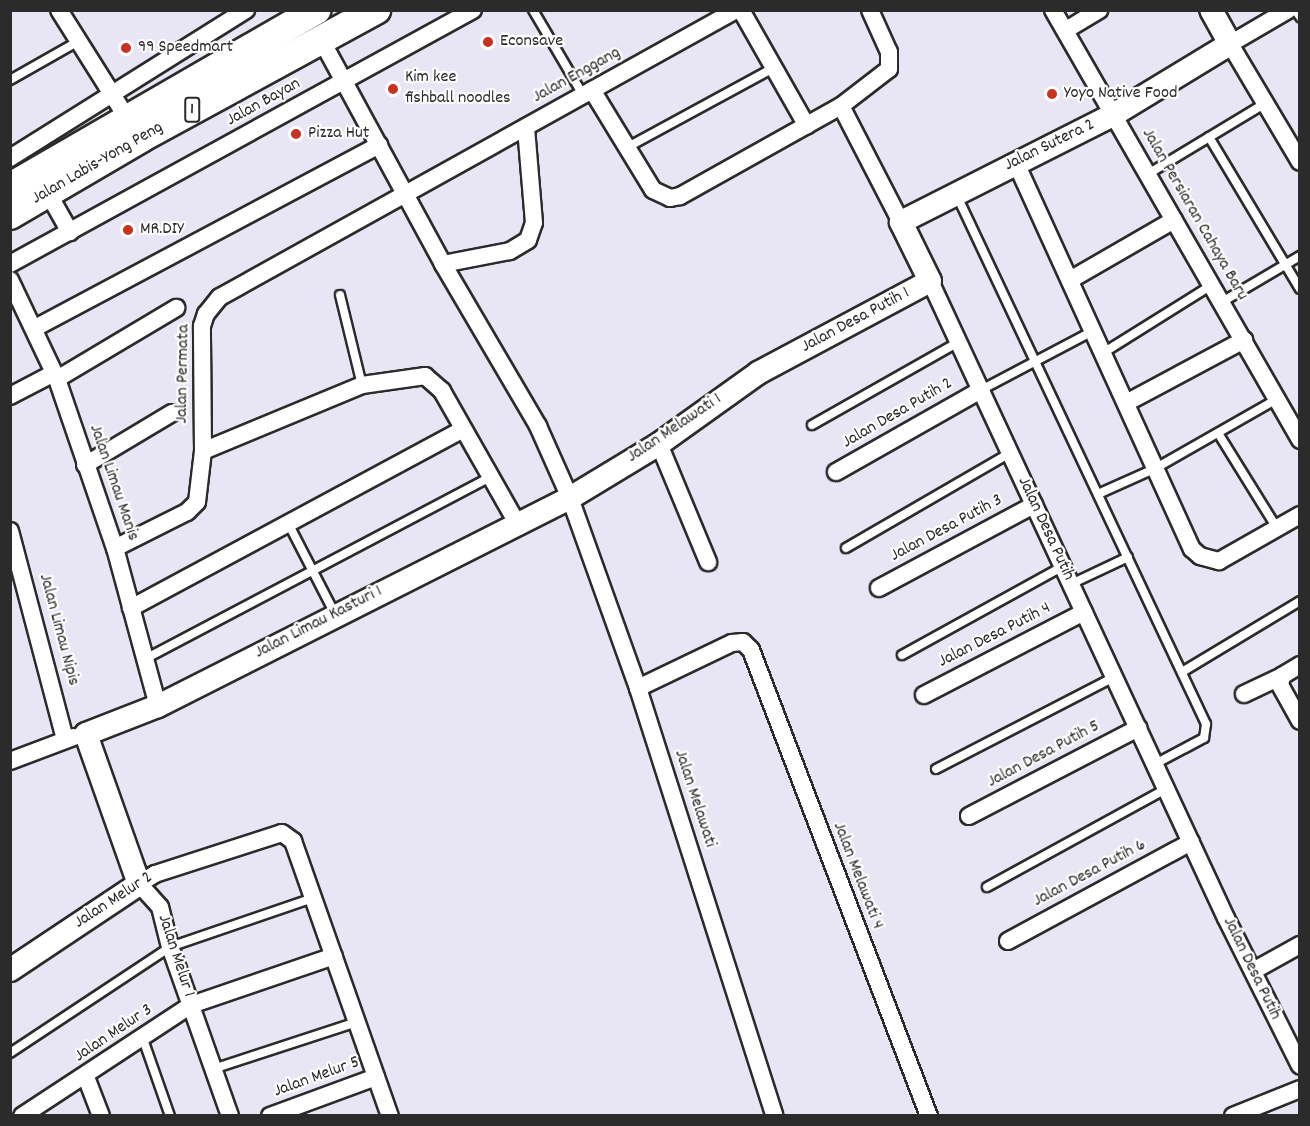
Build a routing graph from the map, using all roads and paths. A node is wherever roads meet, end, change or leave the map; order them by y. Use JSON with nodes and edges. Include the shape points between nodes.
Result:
{"nodes":[{"id":1,"x":59,"y":10,"type":"edge"},
{"id":2,"x":246,"y":10,"type":"edge"},
{"id":3,"x":317,"y":10,"type":"edge"},
{"id":4,"x":376,"y":10,"type":"edge"},
{"id":5,"x":474,"y":10,"type":"edge"},
{"id":6,"x":533,"y":10,"type":"edge"},
{"id":7,"x":736,"y":10,"type":"edge"},
{"id":8,"x":741,"y":10,"type":"edge"},
{"id":9,"x":870,"y":10,"type":"edge"},
{"id":10,"x":1053,"y":10,"type":"edge"},
{"id":11,"x":1099,"y":10,"type":"edge"},
{"id":12,"x":1212,"y":10,"type":"edge"},
{"id":13,"x":1288,"y":10,"type":"edge"},
{"id":14,"x":1296,"y":10,"type":"edge"},
{"id":15,"x":1299,"y":17,"type":"edge"},
{"id":16,"x":1066,"y":30,"type":"junction"},
{"id":17,"x":79,"y":41,"type":"junction"},
{"id":18,"x":322,"y":41,"type":"junction"},
{"id":19,"x":1230,"y":44,"type":"junction"},
{"id":20,"x":775,"y":67,"type":"junction"},
{"id":21,"x":10,"y":80,"type":"edge"},
{"id":22,"x":344,"y":81,"type":"junction"},
{"id":23,"x":110,"y":93,"type":"junction"},
{"id":24,"x":587,"y":93,"type":"junction"},
{"id":25,"x":1264,"y":104,"type":"junction"},
{"id":26,"x":841,"y":106,"type":"junction"},
{"id":27,"x":1113,"y":115,"type":"junction"},
{"id":28,"x":127,"y":118,"type":"junction"},
{"id":29,"x":807,"y":126,"type":"junction"},
{"id":30,"x":526,"y":127,"type":"junction"},
{"id":31,"x":1209,"y":137,"type":"junction"},
{"id":32,"x":379,"y":146,"type":"junction"},
{"id":33,"x":626,"y":148,"type":"junction"},
{"id":34,"x":10,"y":158,"type":"edge"},
{"id":35,"x":1299,"y":162,"type":"edge"},
{"id":36,"x":1017,"y":163,"type":"junction"},
{"id":37,"x":1148,"y":174,"type":"junction"},
{"id":38,"x":10,"y":187,"type":"edge"},
{"id":39,"x":956,"y":192,"type":"junction"},
{"id":40,"x":48,"y":193,"type":"junction"},
{"id":41,"x":405,"y":193,"type":"junction"},
{"id":42,"x":10,"y":215,"type":"edge"},
{"id":43,"x":1174,"y":220,"type":"junction"},
{"id":44,"x":902,"y":222,"type":"junction"},
{"id":45,"x":70,"y":232,"type":"junction"},
{"id":46,"x":1299,"y":256,"type":"edge"},
{"id":47,"x":10,"y":264,"type":"edge"},
{"id":48,"x":443,"y":264,"type":"junction"},
{"id":49,"x":1285,"y":264,"type":"junction"},
{"id":50,"x":10,"y":280,"type":"edge"},
{"id":51,"x":1070,"y":280,"type":"junction"},
{"id":52,"x":930,"y":281,"type":"junction"},
{"id":53,"x":1212,"y":285,"type":"junction"},
{"id":54,"x":1299,"y":289,"type":"edge"},
{"id":55,"x":340,"y":295,"type":"dead end"},
{"id":56,"x":1222,"y":302,"type":"junction"},
{"id":57,"x":176,"y":308,"type":"dead end"},
{"id":58,"x":35,"y":328,"type":"junction"},
{"id":59,"x":1093,"y":332,"type":"junction"},
{"id":60,"x":1244,"y":340,"type":"junction"},
{"id":61,"x":958,"y":342,"type":"junction"},
{"id":62,"x":1103,"y":353,"type":"junction"},
{"id":63,"x":781,"y":362,"type":"joint"},
{"id":64,"x":1035,"y":362,"type":"junction"},
{"id":65,"x":56,"y":376,"type":"junction"},
{"id":66,"x":362,"y":385,"type":"junction"},
{"id":67,"x":981,"y":390,"type":"junction"},
{"id":68,"x":10,"y":396,"type":"edge"},
{"id":69,"x":1277,"y":399,"type":"junction"},
{"id":70,"x":1126,"y":403,"type":"junction"},
{"id":71,"x":172,"y":413,"type":"dead end"},
{"id":72,"x":457,"y":419,"type":"junction"},
{"id":73,"x":812,"y":424,"type":"dead end"},
{"id":74,"x":1218,"y":433,"type":"junction"},
{"id":75,"x":1299,"y":440,"type":"edge"},
{"id":76,"x":659,"y":444,"type":"junction"},
{"id":77,"x":203,"y":451,"type":"junction"},
{"id":78,"x":1010,"y":453,"type":"junction"},
{"id":79,"x":85,"y":465,"type":"junction"},
{"id":80,"x":1156,"y":468,"type":"junction"},
{"id":81,"x":836,"y":472,"type":"dead end"},
{"id":82,"x":492,"y":477,"type":"junction"},
{"id":83,"x":1098,"y":494,"type":"junction"},
{"id":84,"x":570,"y":498,"type":"junction"},
{"id":85,"x":1034,"y":505,"type":"junction"},
{"id":86,"x":1299,"y":515,"type":"edge"},
{"id":87,"x":288,"y":523,"type":"junction"},
{"id":88,"x":517,"y":523,"type":"junction"},
{"id":89,"x":1277,"y":528,"type":"junction"},
{"id":90,"x":10,"y":531,"type":"edge"},
{"id":91,"x":846,"y":548,"type":"dead end"},
{"id":92,"x":1128,"y":557,"type":"junction"},
{"id":93,"x":118,"y":560,"type":"junction"},
{"id":94,"x":708,"y":562,"type":"dead end"},
{"id":95,"x":1063,"y":566,"type":"junction"},
{"id":96,"x":313,"y":571,"type":"junction"},
{"id":97,"x":1071,"y":584,"type":"junction"},
{"id":98,"x":879,"y":588,"type":"dead end"},
{"id":99,"x":1299,"y":601,"type":"edge"},
{"id":100,"x":131,"y":608,"type":"junction"},
{"id":101,"x":1084,"y":612,"type":"junction"},
{"id":102,"x":335,"y":614,"type":"junction"},
{"id":103,"x":902,"y":655,"type":"dead end"},
{"id":104,"x":145,"y":659,"type":"junction"},
{"id":105,"x":1299,"y":665,"type":"edge"},
{"id":106,"x":1182,"y":672,"type":"junction"},
{"id":107,"x":1282,"y":676,"type":"junction"},
{"id":108,"x":1114,"y":677,"type":"junction"},
{"id":109,"x":638,"y":688,"type":"junction"},
{"id":110,"x":1244,"y":694,"type":"dead end"},
{"id":111,"x":924,"y":695,"type":"dead end"},
{"id":112,"x":158,"y":706,"type":"junction"},
{"id":113,"x":1299,"y":721,"type":"edge"},
{"id":114,"x":1138,"y":728,"type":"junction"},
{"id":115,"x":76,"y":736,"type":"junction"},
{"id":116,"x":10,"y":761,"type":"edge"},
{"id":117,"x":1155,"y":764,"type":"junction"},
{"id":118,"x":936,"y":769,"type":"dead end"},
{"id":119,"x":1166,"y":789,"type":"junction"},
{"id":120,"x":969,"y":816,"type":"dead end"},
{"id":121,"x":1191,"y":842,"type":"junction"},
{"id":122,"x":139,"y":884,"type":"junction"},
{"id":123,"x":987,"y":887,"type":"dead end"},
{"id":124,"x":313,"y":898,"type":"junction"},
{"id":125,"x":1008,"y":941,"type":"dead end"},
{"id":126,"x":1299,"y":945,"type":"edge"},
{"id":127,"x":170,"y":947,"type":"junction"},
{"id":128,"x":334,"y":956,"type":"junction"},
{"id":129,"x":10,"y":970,"type":"edge"},
{"id":130,"x":1253,"y":972,"type":"junction"},
{"id":131,"x":190,"y":1005,"type":"junction"},
{"id":132,"x":357,"y":1022,"type":"junction"},
{"id":133,"x":143,"y":1039,"type":"junction"},
{"id":134,"x":10,"y":1053,"type":"edge"},
{"id":135,"x":1299,"y":1066,"type":"edge"},
{"id":136,"x":213,"y":1069,"type":"junction"},
{"id":137,"x":86,"y":1077,"type":"junction"},
{"id":138,"x":376,"y":1077,"type":"junction"},
{"id":139,"x":1299,"y":1089,"type":"edge"},
{"id":140,"x":22,"y":1116,"type":"edge"},
{"id":141,"x":101,"y":1116,"type":"edge"},
{"id":142,"x":170,"y":1116,"type":"edge"},
{"id":143,"x":230,"y":1116,"type":"edge"},
{"id":144,"x":270,"y":1116,"type":"edge"},
{"id":145,"x":390,"y":1116,"type":"edge"},
{"id":146,"x":775,"y":1116,"type":"edge"},
{"id":147,"x":929,"y":1116,"type":"edge"},
{"id":148,"x":1233,"y":1116,"type":"edge"}],
"edges":[{"from":1,"to":17,"type":"street"},
{"from":2,"to":23,"type":"street"},
{"from":3,"to":28,"type":"highway","name":"Jalan Labis-Yong Peng","number":"1"},
{"from":4,"to":18,"type":"highway","name":"Jalan Labis-Yong Peng","number":"1"},
{"from":5,"to":22,"type":"street","name":"Jalan Bayan"},
{"from":6,"to":24,"type":"lane"},
{"from":7,"to":24,"type":"street","name":"Jalan Enggang"},
{"from":8,"to":20,"type":"street"},
{"from":9,"to":26,"type":"street","via":[[890,52],[890,69]]},
{"from":10,"to":16,"type":"street","name":"Jalan Persiaran Cahaya Baru"},
{"from":11,"to":16,"type":"street"},
{"from":12,"to":19,"type":"street"},
{"from":13,"to":19,"type":"street","name":"Jalan Sutera 2"},
{"from":14,"to":15,"type":"lane"},
{"from":16,"to":27,"type":"street","name":"Jalan Persiaran Cahaya Baru"},
{"from":17,"to":21,"type":"lane"},
{"from":17,"to":23,"type":"street"},
{"from":18,"to":22,"type":"street","name":"Jalan Melawati"},
{"from":18,"to":40,"type":"highway","name":"Jalan Labis-Yong Peng","number":"1"},
{"from":19,"to":25,"type":"street"},
{"from":19,"to":27,"type":"street","name":"Jalan Sutera 2"},
{"from":20,"to":29,"type":"street"},
{"from":20,"to":33,"type":"lane"},
{"from":22,"to":32,"type":"street","name":"Jalan Melawati"},
{"from":22,"to":45,"type":"street","name":"Jalan Bayan"},
{"from":23,"to":28,"type":"street"},
{"from":23,"to":34,"type":"street"},
{"from":24,"to":30,"type":"street","name":"Jalan Enggang"},
{"from":24,"to":33,"type":"street"},
{"from":25,"to":31,"type":"lane"},
{"from":25,"to":35,"type":"street"},
{"from":26,"to":29,"type":"street"},
{"from":26,"to":44,"type":"street","name":"Jalan Desa Putih"},
{"from":27,"to":36,"type":"street","name":"Jalan Sutera 2"},
{"from":27,"to":37,"type":"street","name":"Jalan Persiaran Cahaya Baru"},
{"from":28,"to":38,"type":"highway","name":"Jalan Labis-Yong Peng","number":"1"},
{"from":29,"to":33,"type":"street","via":[[670,198],[653,190]]},
{"from":30,"to":41,"type":"street","name":"Jalan Enggang"},
{"from":30,"to":48,"type":"street","via":[[534,224],[528,240],[510,251]]},
{"from":31,"to":37,"type":"lane"},
{"from":31,"to":49,"type":"lane"},
{"from":32,"to":41,"type":"street","name":"Jalan Melawati"},
{"from":32,"to":58,"type":"street"},
{"from":36,"to":39,"type":"street","name":"Jalan Sutera 2"},
{"from":36,"to":51,"type":"street"},
{"from":37,"to":43,"type":"street","name":"Jalan Persiaran Cahaya Baru"},
{"from":39,"to":44,"type":"street","name":"Jalan Sutera 2"},
{"from":39,"to":64,"type":"lane"},
{"from":40,"to":42,"type":"highway","name":"Jalan Labis-Yong Peng","number":"1"},
{"from":40,"to":45,"type":"street"},
{"from":41,"to":48,"type":"street","name":"Jalan Melawati"},
{"from":41,"to":77,"type":"street","name":"Jalan Permata","via":[[231,289],[211,305],[202,326]]},
{"from":43,"to":51,"type":"street"},
{"from":43,"to":53,"type":"street","name":"Jalan Persiaran Cahaya Baru"},
{"from":44,"to":52,"type":"street","name":"Jalan Desa Putih"},
{"from":45,"to":47,"type":"street","name":"Jalan Bayan"},
{"from":46,"to":49,"type":"lane"},
{"from":48,"to":84,"type":"street","name":"Jalan Melawati","via":[[538,426]]},
{"from":49,"to":54,"type":"lane"},
{"from":49,"to":56,"type":"lane"},
{"from":50,"to":58,"type":"street","name":"Jalan Limau Manis"},
{"from":51,"to":59,"type":"street"},
{"from":52,"to":61,"type":"street","name":"Jalan Desa Putih"},
{"from":52,"to":63,"type":"street","name":"Jalan Desa Putih 1"},
{"from":53,"to":56,"type":"street","name":"Jalan Persiaran Cahaya Baru"},
{"from":53,"to":62,"type":"lane"},
{"from":55,"to":66,"type":"lane"},
{"from":56,"to":60,"type":"street","name":"Jalan Persiaran Cahaya Baru"},
{"from":57,"to":65,"type":"street"},
{"from":58,"to":65,"type":"street","name":"Jalan Limau Manis"},
{"from":59,"to":62,"type":"street"},
{"from":59,"to":64,"type":"lane"},
{"from":60,"to":69,"type":"street","name":"Jalan Persiaran Cahaya Baru"},
{"from":60,"to":70,"type":"street"},
{"from":61,"to":67,"type":"street","name":"Jalan Desa Putih"},
{"from":61,"to":73,"type":"lane"},
{"from":62,"to":70,"type":"street"},
{"from":63,"to":76,"type":"street","name":"Jalan Melawati 1","via":[[732,390]]},
{"from":64,"to":67,"type":"lane"},
{"from":64,"to":83,"type":"lane"},
{"from":65,"to":68,"type":"street"},
{"from":65,"to":79,"type":"street","name":"Jalan Limau Manis"},
{"from":66,"to":72,"type":"street","via":[[425,376],[442,391]]},
{"from":66,"to":77,"type":"street"},
{"from":67,"to":78,"type":"street","name":"Jalan Desa Putih"},
{"from":67,"to":81,"type":"street","name":"Jalan Desa Putih 2"},
{"from":69,"to":74,"type":"lane"},
{"from":69,"to":75,"type":"street","name":"Jalan Persiaran Cahaya Baru"},
{"from":70,"to":80,"type":"street"},
{"from":71,"to":79,"type":"street"},
{"from":72,"to":82,"type":"street"},
{"from":72,"to":87,"type":"street"},
{"from":74,"to":80,"type":"lane"},
{"from":74,"to":89,"type":"lane"},
{"from":76,"to":84,"type":"street","name":"Jalan Melawati 1"},
{"from":76,"to":94,"type":"street"},
{"from":77,"to":93,"type":"street","name":"Jalan Permata","via":[[194,506]]},
{"from":78,"to":85,"type":"street","name":"Jalan Desa Putih"},
{"from":78,"to":91,"type":"lane"},
{"from":79,"to":93,"type":"street","name":"Jalan Limau Manis"},
{"from":80,"to":83,"type":"lane"},
{"from":80,"to":89,"type":"street","via":[[1192,549],[1200,556],[1219,561]]},
{"from":82,"to":88,"type":"street"},
{"from":82,"to":96,"type":"lane"},
{"from":83,"to":92,"type":"lane"},
{"from":84,"to":88,"type":"street","name":"Jalan Limau Kasturi 1"},
{"from":84,"to":109,"type":"street","name":"Jalan Melawati"},
{"from":85,"to":95,"type":"street","name":"Jalan Desa Putih"},
{"from":85,"to":98,"type":"street","name":"Jalan Desa Putih 3"},
{"from":86,"to":89,"type":"street"},
{"from":87,"to":96,"type":"lane"},
{"from":87,"to":100,"type":"street"},
{"from":88,"to":102,"type":"street","name":"Jalan Limau Kasturi 1"},
{"from":90,"to":115,"type":"street","name":"Jalan Limau Nipis"},
{"from":92,"to":97,"type":"lane"},
{"from":92,"to":106,"type":"lane"},
{"from":93,"to":100,"type":"street","name":"Jalan Limau Manis"},
{"from":95,"to":97,"type":"street","name":"Jalan Desa Putih"},
{"from":95,"to":103,"type":"lane"},
{"from":96,"to":102,"type":"lane"},
{"from":96,"to":104,"type":"lane"},
{"from":97,"to":101,"type":"street","name":"Jalan Desa Putih"},
{"from":99,"to":106,"type":"lane"},
{"from":100,"to":104,"type":"street","name":"Jalan Limau Manis"},
{"from":101,"to":108,"type":"street","name":"Jalan Desa Putih"},
{"from":101,"to":111,"type":"street","name":"Jalan Desa Putih 4"},
{"from":102,"to":112,"type":"street","name":"Jalan Limau Kasturi 1"},
{"from":104,"to":112,"type":"street","name":"Jalan Limau Manis"},
{"from":105,"to":107,"type":"street"},
{"from":106,"to":117,"type":"lane","via":[[1208,732],[1204,738]]},
{"from":107,"to":110,"type":"street"},
{"from":107,"to":113,"type":"street","via":[[1282,690]]},
{"from":108,"to":114,"type":"street","name":"Jalan Desa Putih"},
{"from":108,"to":118,"type":"lane"},
{"from":109,"to":146,"type":"street","name":"Jalan Melawati"},
{"from":109,"to":147,"type":"street","name":"Jalan Melawati 4","via":[[732,643],[743,642],[751,650]]},
{"from":112,"to":115,"type":"street","name":"Jalan Limau Kasturi 1"},
{"from":114,"to":117,"type":"street","name":"Jalan Desa Putih"},
{"from":114,"to":120,"type":"street","name":"Jalan Desa Putih 5"},
{"from":115,"to":116,"type":"street"},
{"from":115,"to":122,"type":"street","name":"Jalan Melur 1"},
{"from":117,"to":119,"type":"street","name":"Jalan Desa Putih"},
{"from":119,"to":121,"type":"street","name":"Jalan Desa Putih"},
{"from":119,"to":123,"type":"lane"},
{"from":121,"to":125,"type":"street","name":"Jalan Desa Putih 6"},
{"from":121,"to":130,"type":"street","name":"Jalan Desa Putih"},
{"from":122,"to":124,"type":"street","name":"Jalan Melur 2","via":[[155,874],[286,834],[293,841]]},
{"from":122,"to":127,"type":"street","name":"Jalan Melur 1","via":[[160,907]]},
{"from":122,"to":129,"type":"street","name":"Jalan Melur 2"},
{"from":124,"to":127,"type":"lane"},
{"from":124,"to":128,"type":"street"},
{"from":126,"to":130,"type":"street"},
{"from":127,"to":131,"type":"street","name":"Jalan Melur 1"},
{"from":127,"to":134,"type":"lane"},
{"from":128,"to":131,"type":"street","name":"Jalan Melur 3"},
{"from":128,"to":132,"type":"street"},
{"from":130,"to":135,"type":"street","name":"Jalan Desa Putih"},
{"from":131,"to":133,"type":"street","name":"Jalan Melur 3"},
{"from":131,"to":136,"type":"street","name":"Jalan Melur 1"},
{"from":132,"to":136,"type":"lane"},
{"from":132,"to":138,"type":"street"},
{"from":133,"to":137,"type":"street","name":"Jalan Melur 3"},
{"from":133,"to":142,"type":"lane"},
{"from":136,"to":143,"type":"street","name":"Jalan Melur 1"},
{"from":137,"to":140,"type":"street","name":"Jalan Melur 3"},
{"from":137,"to":141,"type":"street"},
{"from":138,"to":144,"type":"street","name":"Jalan Melur 5"},
{"from":138,"to":145,"type":"street"},
{"from":139,"to":148,"type":"street"}]}
